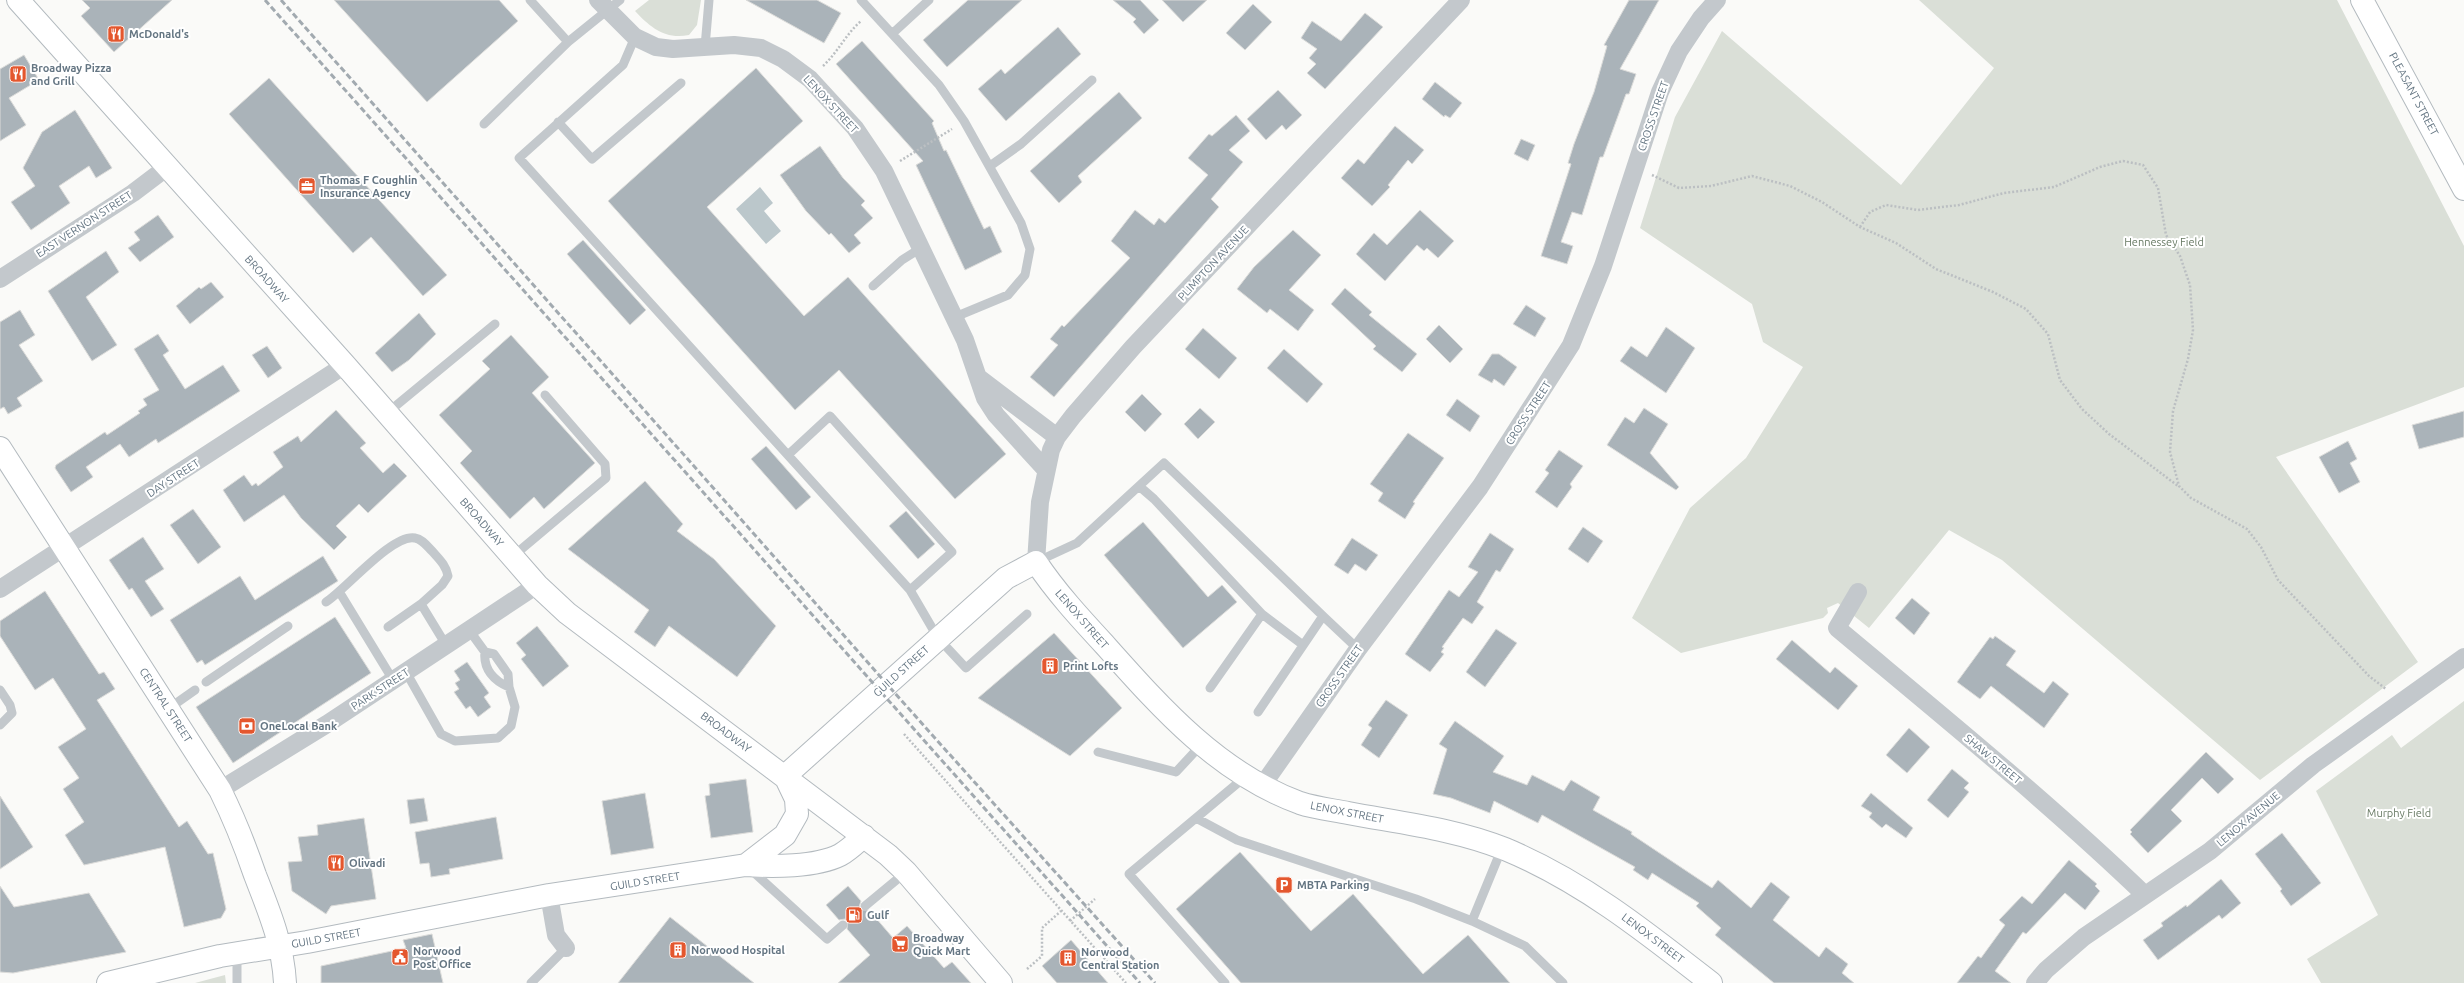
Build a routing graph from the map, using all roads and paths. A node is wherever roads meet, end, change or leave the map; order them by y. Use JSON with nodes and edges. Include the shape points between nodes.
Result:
{"nodes":[{"id":1,"x":18,"y":0,"type":"edge"},
{"id":2,"x":530,"y":0,"type":"edge"},
{"id":3,"x":709,"y":0,"type":"edge"},
{"id":4,"x":861,"y":0,"type":"edge"},
{"id":5,"x":929,"y":0,"type":"edge"},
{"id":6,"x":1461,"y":0,"type":"edge"},
{"id":7,"x":1717,"y":0,"type":"edge"},
{"id":8,"x":2362,"y":0,"type":"edge"},
{"id":9,"x":608,"y":3,"type":"edge"},
{"id":10,"x":872,"y":11,"type":"junction"},
{"id":11,"x":893,"y":33,"type":"junction"},
{"id":12,"x":635,"y":37,"type":"junction"},
{"id":13,"x":568,"y":42,"type":"junction"},
{"id":14,"x":705,"y":46,"type":"junction"},
{"id":15,"x":810,"y":79,"type":"junction"},
{"id":16,"x":1092,"y":80,"type":"dead end"},
{"id":17,"x":681,"y":83,"type":"dead end"},
{"id":18,"x":964,"y":121,"type":"junction"},
{"id":19,"x":558,"y":122,"type":"junction"},
{"id":20,"x":484,"y":124,"type":"dead end"},
{"id":21,"x":918,"y":149,"type":"dead end"},
{"id":22,"x":990,"y":166,"type":"junction"},
{"id":23,"x":1636,"y":166,"type":"junction"},
{"id":24,"x":166,"y":168,"type":"junction"},
{"id":25,"x":2464,"y":189,"type":"edge"},
{"id":26,"x":1860,"y":227,"type":"junction"},
{"id":27,"x":921,"y":248,"type":"junction"},
{"id":28,"x":0,"y":279,"type":"edge"},
{"id":29,"x":873,"y":286,"type":"dead end"},
{"id":30,"x":955,"y":317,"type":"junction"},
{"id":31,"x":495,"y":324,"type":"dead end"},
{"id":32,"x":345,"y":365,"type":"junction"},
{"id":33,"x":979,"y":378,"type":"junction"},
{"id":34,"x":545,"y":395,"type":"dead end"},
{"id":35,"x":387,"y":413,"type":"junction"},
{"id":36,"x":1057,"y":438,"type":"junction"},
{"id":37,"x":0,"y":448,"type":"edge"},
{"id":38,"x":789,"y":454,"type":"junction"},
{"id":39,"x":1046,"y":470,"type":"junction"},
{"id":40,"x":1139,"y":486,"type":"junction"},
{"id":41,"x":2179,"y":486,"type":"junction"},
{"id":42,"x":66,"y":548,"type":"junction"},
{"id":43,"x":512,"y":556,"type":"junction"},
{"id":44,"x":1036,"y":562,"type":"junction"},
{"id":45,"x":537,"y":585,"type":"junction"},
{"id":46,"x":0,"y":589,"type":"edge"},
{"id":47,"x":910,"y":590,"type":"junction"},
{"id":48,"x":1858,"y":592,"type":"dead end"},
{"id":49,"x":340,"y":593,"type":"junction"},
{"id":50,"x":326,"y":602,"type":"dead end"},
{"id":51,"x":421,"y":604,"type":"junction"},
{"id":52,"x":1027,"y":614,"type":"dead end"},
{"id":53,"x":1262,"y":614,"type":"junction"},
{"id":54,"x":1323,"y":616,"type":"junction"},
{"id":55,"x":288,"y":626,"type":"dead end"},
{"id":56,"x":388,"y":627,"type":"dead end"},
{"id":57,"x":469,"y":630,"type":"junction"},
{"id":58,"x":938,"y":638,"type":"junction"},
{"id":59,"x":446,"y":645,"type":"junction"},
{"id":60,"x":1303,"y":645,"type":"junction"},
{"id":61,"x":1358,"y":649,"type":"junction"},
{"id":62,"x":484,"y":652,"type":"junction"},
{"id":63,"x":2464,"y":657,"type":"edge"},
{"id":64,"x":400,"y":676,"type":"junction"},
{"id":65,"x":206,"y":682,"type":"dead end"},
{"id":66,"x":509,"y":687,"type":"junction"},
{"id":67,"x":1210,"y":688,"type":"dead end"},
{"id":68,"x":0,"y":690,"type":"edge"},
{"id":69,"x":195,"y":690,"type":"dead end"},
{"id":70,"x":2402,"y":701,"type":"junction"},
{"id":71,"x":168,"y":709,"type":"junction"},
{"id":72,"x":1258,"y":712,"type":"dead end"},
{"id":73,"x":0,"y":725,"type":"edge"},
{"id":74,"x":904,"y":734,"type":"dead end"},
{"id":75,"x":1201,"y":745,"type":"junction"},
{"id":76,"x":1098,"y":752,"type":"dead end"},
{"id":77,"x":785,"y":776,"type":"junction"},
{"id":78,"x":1253,"y":782,"type":"junction"},
{"id":79,"x":220,"y":790,"type":"junction"},
{"id":80,"x":1196,"y":818,"type":"junction"},
{"id":81,"x":864,"y":836,"type":"junction"},
{"id":82,"x":1502,"y":848,"type":"junction"},
{"id":83,"x":746,"y":865,"type":"junction"},
{"id":84,"x":906,"y":872,"type":"junction"},
{"id":85,"x":2145,"y":895,"type":"junction"},
{"id":86,"x":550,"y":896,"type":"junction"},
{"id":87,"x":1095,"y":899,"type":"dead end"},
{"id":88,"x":865,"y":906,"type":"dead end"},
{"id":89,"x":1062,"y":911,"type":"junction"},
{"id":90,"x":1472,"y":921,"type":"junction"},
{"id":91,"x":1070,"y":922,"type":"junction"},
{"id":92,"x":843,"y":925,"type":"dead end"},
{"id":93,"x":281,"y":946,"type":"junction"},
{"id":94,"x":566,"y":948,"type":"joint"},
{"id":95,"x":237,"y":953,"type":"junction"},
{"id":96,"x":1027,"y":970,"type":"dead end"},
{"id":97,"x":108,"y":983,"type":"edge"},
{"id":98,"x":237,"y":983,"type":"edge"},
{"id":99,"x":285,"y":983,"type":"edge"},
{"id":100,"x":531,"y":983,"type":"edge"},
{"id":101,"x":1001,"y":983,"type":"edge"},
{"id":102,"x":1126,"y":983,"type":"edge"},
{"id":103,"x":1225,"y":983,"type":"edge"},
{"id":104,"x":1563,"y":983,"type":"edge"},
{"id":105,"x":1711,"y":983,"type":"edge"},
{"id":106,"x":2034,"y":983,"type":"edge"}],
"edges":[{"from":1,"to":24,"type":"street","name":"BROADWAY"},
{"from":2,"to":13,"type":"lane"},
{"from":3,"to":14,"type":"lane"},
{"from":4,"to":10,"type":"lane"},
{"from":5,"to":11,"type":"lane"},
{"from":6,"to":36,"type":"street","name":"PLIMPTON AVENUE","via":[[1133,347]]},
{"from":7,"to":23,"type":"street","name":"CROSS STREET","via":[[1701,18],[1679,51],[1660,92]]},
{"from":8,"to":25,"type":"street","name":"PLEASANT STREET"},
{"from":9,"to":12,"type":"street","name":"LENOX STREET"},
{"from":9,"to":13,"type":"lane"},
{"from":10,"to":11,"type":"lane"},
{"from":10,"to":15,"type":"path","via":[[852,29],[834,55]]},
{"from":11,"to":18,"type":"lane","via":[[939,84]]},
{"from":12,"to":14,"type":"street","name":"LENOX STREET","via":[[656,47],[673,49]]},
{"from":12,"to":19,"type":"lane","via":[[623,65]]},
{"from":13,"to":20,"type":"lane"},
{"from":14,"to":15,"type":"street","name":"LENOX STREET","via":[[734,45],[761,48],[783,59]]},
{"from":15,"to":27,"type":"street","name":"LENOX STREET","via":[[855,128],[876,157]]},
{"from":16,"to":22,"type":"lane","via":[[1020,144]]},
{"from":17,"to":19,"type":"lane","via":[[592,159]]},
{"from":18,"to":21,"type":"path"},
{"from":18,"to":22,"type":"lane"},
{"from":19,"to":38,"type":"lane","via":[[519,158]]},
{"from":22,"to":30,"type":"lane","via":[[1021,223],[1030,249],[1025,275],[1008,295]]},
{"from":23,"to":26,"type":"path","via":[[1679,188],[1711,186],[1752,176],[1790,186],[1822,202]]},
{"from":23,"to":61,"type":"street","name":"CROSS STREET","via":[[1603,266],[1572,345],[1480,487]]},
{"from":24,"to":28,"type":"street","name":"EAST VERNON STREET","via":[[133,193]]},
{"from":24,"to":32,"type":"street","name":"BROADWAY"},
{"from":26,"to":41,"type":"path","via":[[1896,243],[1936,269],[1993,292],[2026,309],[2048,334],[2060,380],[2082,409],[2109,434]]},
{"from":26,"to":41,"type":"path","via":[[1870,212],[1886,205],[1918,210],[1959,205],[2004,193],[2054,187],[2100,167],[2123,161],[2144,165],[2158,188],[2166,234],[2180,256],[2190,285],[2193,330],[2188,359],[2173,411],[2170,452]]},
{"from":27,"to":29,"type":"lane","via":[[902,260]]},
{"from":27,"to":30,"type":"street","name":"LENOX STREET"},
{"from":30,"to":33,"type":"street","name":"LENOX STREET"},
{"from":31,"to":35,"type":"lane"},
{"from":32,"to":35,"type":"street","name":"BROADWAY"},
{"from":32,"to":42,"type":"street","name":"DAY STREET"},
{"from":33,"to":36,"type":"street"},
{"from":33,"to":39,"type":"street","name":"LENOX STREET","via":[[985,398],[996,415]]},
{"from":34,"to":43,"type":"lane","via":[[606,464],[606,478]]},
{"from":35,"to":43,"type":"street","name":"BROADWAY"},
{"from":36,"to":39,"type":"street","name":"PLIMPTON AVENUE"},
{"from":37,"to":42,"type":"street","name":"CENTRAL STREET"},
{"from":38,"to":47,"type":"lane"},
{"from":38,"to":47,"type":"lane","via":[[830,416],[952,552]]},
{"from":39,"to":44,"type":"street","name":"PLIMPTON AVENUE","via":[[1040,502]]},
{"from":40,"to":44,"type":"lane","via":[[1077,543]]},
{"from":40,"to":53,"type":"lane","via":[[1154,498]]},
{"from":40,"to":54,"type":"lane","via":[[1164,463]]},
{"from":41,"to":70,"type":"path","via":[[2191,498],[2247,529],[2261,547],[2278,580],[2369,676]]},
{"from":42,"to":46,"type":"street","name":"DAY STREET"},
{"from":42,"to":71,"type":"street","name":"CENTRAL STREET"},
{"from":43,"to":45,"type":"street","name":"BROADWAY"},
{"from":44,"to":58,"type":"street","name":"GUILD STREET","via":[[1014,572]]},
{"from":44,"to":75,"type":"street","name":"LENOX STREET","via":[[1063,600],[1149,695]]},
{"from":45,"to":57,"type":"street","name":"PARK STREET"},
{"from":45,"to":77,"type":"street","name":"BROADWAY","via":[[567,613]]},
{"from":47,"to":58,"type":"lane"},
{"from":48,"to":85,"type":"street","name":"SHAW STREET","via":[[1837,628],[2089,841]]},
{"from":49,"to":50,"type":"lane"},
{"from":49,"to":51,"type":"lane","via":[[389,547],[414,537],[446,566],[448,576]]},
{"from":49,"to":64,"type":"lane"},
{"from":51,"to":56,"type":"lane"},
{"from":51,"to":59,"type":"lane"},
{"from":52,"to":58,"type":"lane","via":[[966,668]]},
{"from":53,"to":60,"type":"lane"},
{"from":53,"to":67,"type":"lane"},
{"from":54,"to":60,"type":"lane"},
{"from":54,"to":61,"type":"lane"},
{"from":55,"to":65,"type":"lane"},
{"from":57,"to":59,"type":"street","name":"PARK STREET"},
{"from":57,"to":62,"type":"lane"},
{"from":58,"to":77,"type":"street","name":"GUILD STREET"},
{"from":59,"to":64,"type":"street","name":"PARK STREET"},
{"from":60,"to":72,"type":"lane"},
{"from":61,"to":78,"type":"street","name":"CROSS STREET"},
{"from":62,"to":66,"type":"lane","via":[[484,663],[498,683]]},
{"from":62,"to":66,"type":"lane","via":[[494,654],[508,674]]},
{"from":63,"to":70,"type":"street","name":"LENOX AVENUE"},
{"from":64,"to":66,"type":"lane","via":[[441,734],[455,741],[498,738],[510,726],[515,707]]},
{"from":64,"to":79,"type":"street","name":"PARK STREET"},
{"from":68,"to":73,"type":"lane","via":[[12,713]]},
{"from":69,"to":71,"type":"lane"},
{"from":70,"to":85,"type":"street","name":"LENOX AVENUE","via":[[2313,765],[2210,851]]},
{"from":71,"to":79,"type":"street","name":"CENTRAL STREET"},
{"from":74,"to":89,"type":"path"},
{"from":75,"to":76,"type":"lane","via":[[1176,772]]},
{"from":75,"to":78,"type":"street","name":"LENOX STREET"},
{"from":77,"to":81,"type":"street","name":"BROADWAY"},
{"from":77,"to":83,"type":"street","name":"GUILD STREET","via":[[796,799],[797,814],[785,835]]},
{"from":78,"to":80,"type":"lane"},
{"from":78,"to":82,"type":"street","name":"LENOX STREET","via":[[1301,804],[1444,831]]},
{"from":79,"to":93,"type":"street","name":"CENTRAL STREET","via":[[242,840]]},
{"from":80,"to":90,"type":"lane","via":[[1237,840],[1416,899]]},
{"from":80,"to":103,"type":"lane","via":[[1129,874]]},
{"from":81,"to":83,"type":"street","via":[[832,858],[781,867]]},
{"from":81,"to":84,"type":"street","name":"BROADWAY"},
{"from":82,"to":90,"type":"lane"},
{"from":82,"to":105,"type":"street","name":"LENOX STREET","via":[[1539,864],[1587,892],[1636,924]]},
{"from":83,"to":86,"type":"street","name":"GUILD STREET"},
{"from":83,"to":92,"type":"lane","via":[[827,939]]},
{"from":84,"to":88,"type":"lane"},
{"from":84,"to":101,"type":"street","name":"BROADWAY"},
{"from":85,"to":106,"type":"street","name":"LENOX AVENUE","via":[[2084,937]]},
{"from":86,"to":93,"type":"street","name":"GUILD STREET"},
{"from":86,"to":94,"type":"street","via":[[556,935]]},
{"from":87,"to":91,"type":"path"},
{"from":89,"to":91,"type":"path"},
{"from":89,"to":96,"type":"path","via":[[1042,928],[1042,956]]},
{"from":90,"to":104,"type":"lane","via":[[1525,946]]},
{"from":91,"to":102,"type":"path"},
{"from":93,"to":95,"type":"street","name":"GUILD STREET"},
{"from":93,"to":99,"type":"street","name":"CENTRAL STREET"},
{"from":94,"to":100,"type":"lane"},
{"from":95,"to":97,"type":"street","name":"GUILD STREET"},
{"from":95,"to":98,"type":"lane"}]}
